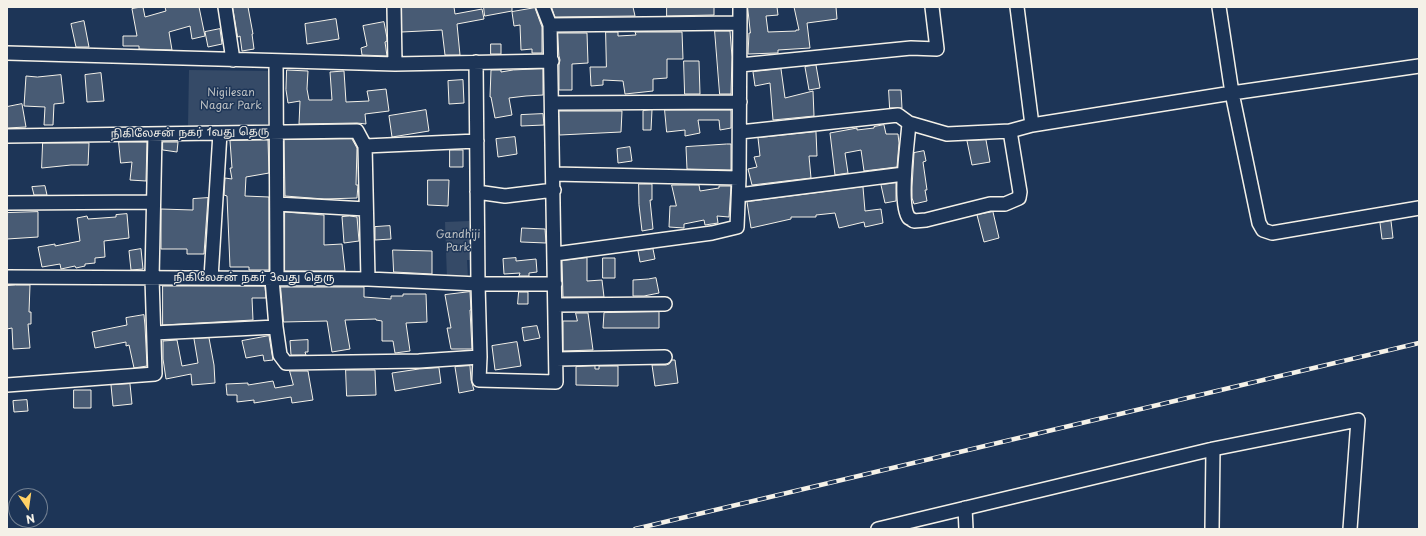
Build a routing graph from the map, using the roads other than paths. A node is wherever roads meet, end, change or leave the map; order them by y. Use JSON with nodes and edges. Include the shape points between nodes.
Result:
{"nodes":[{"id":1,"x":225,"y":7,"type":"edge"},
{"id":2,"x":394,"y":7,"type":"edge"},
{"id":3,"x":542,"y":7,"type":"edge"},
{"id":4,"x":740,"y":7,"type":"edge"},
{"id":5,"x":932,"y":7,"type":"edge"},
{"id":6,"x":1017,"y":7,"type":"edge"},
{"id":7,"x":1219,"y":7,"type":"edge"},
{"id":8,"x":740,"y":23,"type":"junction"},
{"id":9,"x":550,"y":25,"type":"junction"},
{"id":10,"x":7,"y":53,"type":"edge"},
{"id":11,"x":233,"y":60,"type":"junction"},
{"id":12,"x":276,"y":61,"type":"junction"},
{"id":13,"x":552,"y":61,"type":"junction"},
{"id":14,"x":476,"y":62,"type":"junction"},
{"id":15,"x":395,"y":64,"type":"junction"},
{"id":16,"x":740,"y":65,"type":"junction"},
{"id":17,"x":1419,"y":66,"type":"edge"},
{"id":18,"x":1232,"y":93,"type":"junction"},
{"id":19,"x":740,"y":102,"type":"junction"},
{"id":20,"x":552,"y":103,"type":"junction"},
{"id":21,"x":909,"y":122,"type":"junction"},
{"id":22,"x":1032,"y":125,"type":"junction"},
{"id":23,"x":1010,"y":131,"type":"junction"},
{"id":24,"x":277,"y":132,"type":"junction"},
{"id":25,"x":740,"y":132,"type":"junction"},
{"id":26,"x":220,"y":133,"type":"junction"},
{"id":27,"x":155,"y":134,"type":"junction"},
{"id":28,"x":7,"y":136,"type":"edge"},
{"id":29,"x":477,"y":141,"type":"junction"},
{"id":30,"x":365,"y":146,"type":"junction"},
{"id":31,"x":553,"y":174,"type":"junction"},
{"id":32,"x":904,"y":174,"type":"junction"},
{"id":33,"x":739,"y":178,"type":"junction"},
{"id":34,"x":554,"y":190,"type":"junction"},
{"id":35,"x":478,"y":192,"type":"junction"},
{"id":36,"x":739,"y":195,"type":"junction"},
{"id":37,"x":153,"y":202,"type":"junction"},
{"id":38,"x":7,"y":203,"type":"edge"},
{"id":39,"x":277,"y":204,"type":"junction"},
{"id":40,"x":1419,"y":208,"type":"edge"},
{"id":41,"x":366,"y":209,"type":"junction"},
{"id":42,"x":555,"y":254,"type":"junction"},
{"id":43,"x":7,"y":277,"type":"edge"},
{"id":44,"x":152,"y":278,"type":"junction"},
{"id":45,"x":211,"y":278,"type":"junction"},
{"id":46,"x":275,"y":279,"type":"junction"},
{"id":47,"x":368,"y":279,"type":"junction"},
{"id":48,"x":478,"y":284,"type":"junction"},
{"id":49,"x":555,"y":284,"type":"junction"},
{"id":50,"x":665,"y":304,"type":"dead end"},
{"id":51,"x":555,"y":305,"type":"junction"},
{"id":52,"x":276,"y":327,"type":"junction"},
{"id":53,"x":154,"y":333,"type":"junction"},
{"id":54,"x":480,"y":357,"type":"junction"},
{"id":55,"x":664,"y":357,"type":"dead end"},
{"id":56,"x":556,"y":359,"type":"junction"},
{"id":57,"x":7,"y":385,"type":"edge"},
{"id":58,"x":1213,"y":449,"type":"junction"},
{"id":59,"x":965,"y":508,"type":"junction"},
{"id":60,"x":878,"y":529,"type":"edge"},
{"id":61,"x":966,"y":529,"type":"edge"},
{"id":62,"x":1212,"y":529,"type":"edge"},
{"id":63,"x":1350,"y":529,"type":"edge"}],
"edges":[{"from":1,"to":11,"type":"street"},
{"from":2,"to":15,"type":"street"},
{"from":3,"to":9,"type":"street"},
{"from":4,"to":8,"type":"street"},
{"from":5,"to":16,"type":"street","via":[[937,49],[911,48]]},
{"from":6,"to":22,"type":"street"},
{"from":7,"to":18,"type":"street"},
{"from":8,"to":9,"type":"street"},
{"from":8,"to":16,"type":"street"},
{"from":9,"to":13,"type":"street"},
{"from":10,"to":11,"type":"street"},
{"from":11,"to":12,"type":"street"},
{"from":12,"to":15,"type":"street"},
{"from":12,"to":24,"type":"street"},
{"from":13,"to":14,"type":"street"},
{"from":13,"to":20,"type":"street"},
{"from":14,"to":15,"type":"street"},
{"from":14,"to":29,"type":"street"},
{"from":16,"to":19,"type":"street"},
{"from":17,"to":18,"type":"street"},
{"from":18,"to":22,"type":"street"},
{"from":18,"to":40,"type":"street","via":[[1259,223],[1263,230],[1272,234]]},
{"from":19,"to":20,"type":"street"},
{"from":19,"to":25,"type":"street"},
{"from":20,"to":31,"type":"street"},
{"from":21,"to":23,"type":"street","via":[[947,134]]},
{"from":21,"to":25,"type":"street","via":[[898,115]]},
{"from":21,"to":32,"type":"street"},
{"from":22,"to":23,"type":"street"},
{"from":23,"to":32,"type":"street","via":[[1020,192],[1019,198],[1005,204],[990,204],[914,221],[909,218],[906,210]]},
{"from":24,"to":26,"type":"street","name":"நிகிலேசன் நகர் 1வது தெரு"},
{"from":24,"to":30,"type":"street","name":"நிகிலேசன் நகர் 1வது தெரு","via":[[358,131]]},
{"from":24,"to":39,"type":"street"},
{"from":25,"to":33,"type":"street"},
{"from":26,"to":27,"type":"street","name":"நிகிலேசன் நகர் 1வது தெரு"},
{"from":26,"to":45,"type":"street"},
{"from":27,"to":28,"type":"street","name":"நிகிலேசன் நகர் 1வது தெரு"},
{"from":27,"to":37,"type":"street"},
{"from":29,"to":30,"type":"street"},
{"from":29,"to":35,"type":"street"},
{"from":30,"to":41,"type":"street"},
{"from":31,"to":33,"type":"street"},
{"from":31,"to":34,"type":"street"},
{"from":32,"to":36,"type":"street"},
{"from":33,"to":36,"type":"street"},
{"from":34,"to":35,"type":"street","via":[[505,196]]},
{"from":34,"to":42,"type":"street"},
{"from":35,"to":48,"type":"street"},
{"from":36,"to":42,"type":"street","via":[[738,227],[712,233]]},
{"from":37,"to":38,"type":"street"},
{"from":37,"to":44,"type":"street"},
{"from":39,"to":41,"type":"street"},
{"from":39,"to":46,"type":"street"},
{"from":41,"to":47,"type":"street"},
{"from":42,"to":49,"type":"street"},
{"from":43,"to":44,"type":"street","name":"நிகிலேசன் நகர் 3வது தெரு"},
{"from":44,"to":45,"type":"street","name":"நிகிலேசன் நகர் 3வது தெரு"},
{"from":44,"to":53,"type":"street"},
{"from":45,"to":46,"type":"street","name":"நிகிலேசன் நகர் 3வது தெரு"},
{"from":46,"to":47,"type":"street","name":"நிகிலேசன் நகர் 3வது தெரு"},
{"from":46,"to":52,"type":"street"},
{"from":47,"to":48,"type":"street","name":"நிகிலேசன் நகர் 3வது தெரு"},
{"from":48,"to":49,"type":"street","name":"நிகிலேசன் நகர் 3வது தெரு"},
{"from":48,"to":54,"type":"street"},
{"from":49,"to":51,"type":"street"},
{"from":50,"to":51,"type":"street"},
{"from":51,"to":56,"type":"street"},
{"from":52,"to":53,"type":"street"},
{"from":52,"to":54,"type":"street","via":[[280,355],[286,363],[419,361]]},
{"from":53,"to":57,"type":"street","via":[[155,374]]},
{"from":54,"to":56,"type":"street","via":[[479,380],[549,382],[556,382]]},
{"from":55,"to":56,"type":"street"},
{"from":58,"to":59,"type":"street"},
{"from":58,"to":62,"type":"street"},
{"from":58,"to":63,"type":"street","via":[[1358,420]]},
{"from":59,"to":60,"type":"street"},
{"from":59,"to":61,"type":"street"}]}
